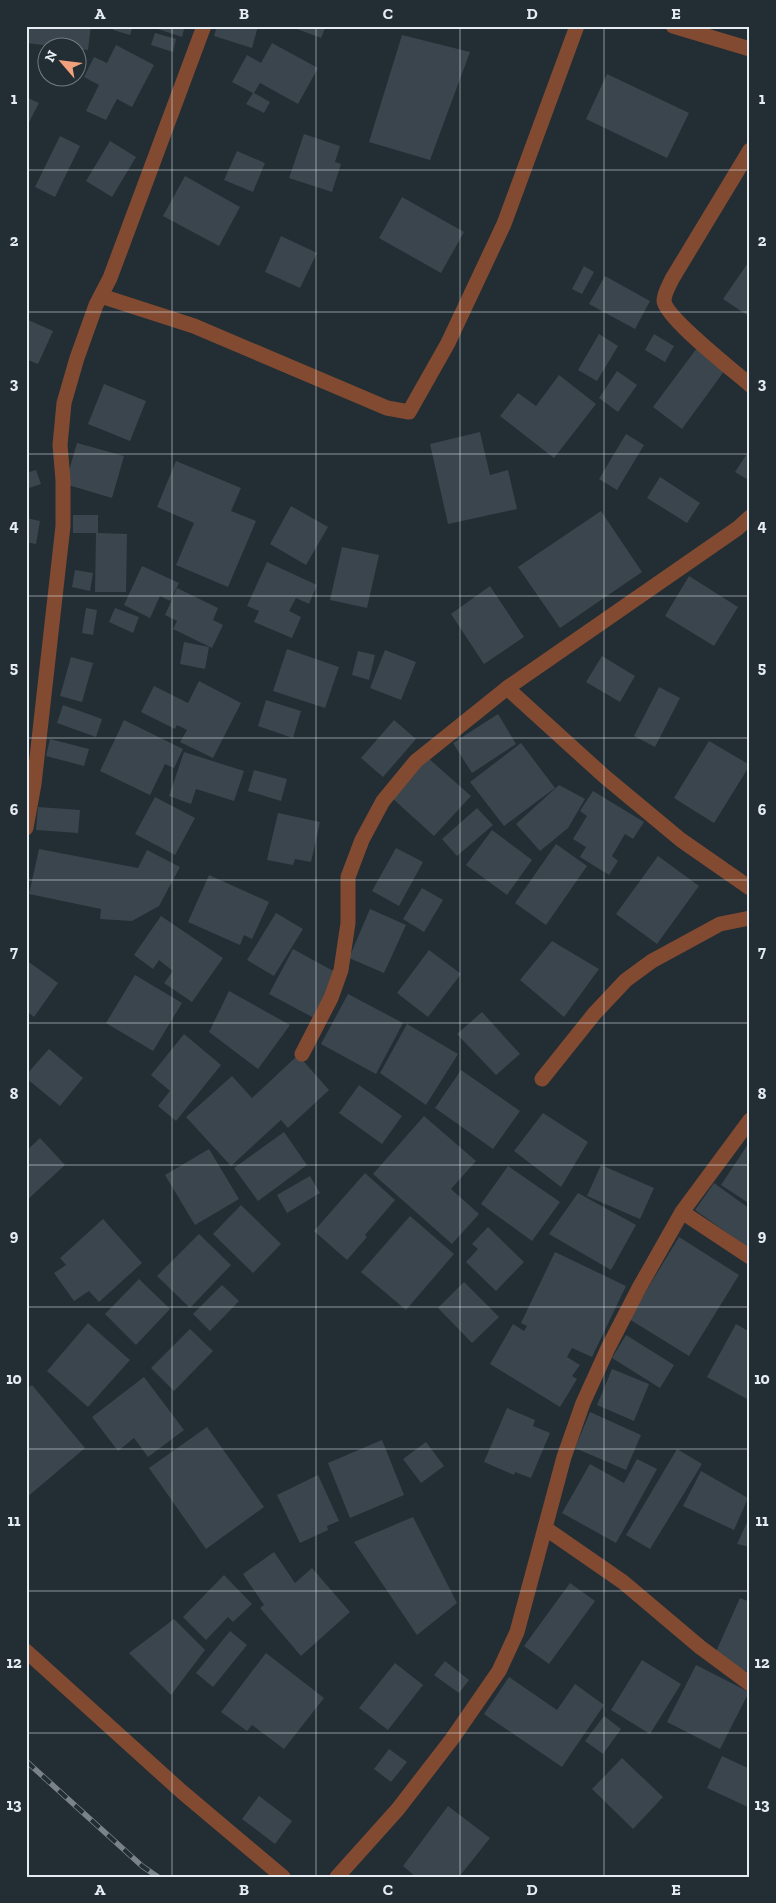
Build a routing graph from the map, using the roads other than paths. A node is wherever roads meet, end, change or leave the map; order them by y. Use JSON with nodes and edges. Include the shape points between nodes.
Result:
{"nodes":[{"id":1,"x":204,"y":26,"type":"edge"},
{"id":2,"x":577,"y":26,"type":"edge"},
{"id":3,"x":673,"y":26,"type":"edge"},
{"id":4,"x":750,"y":49,"type":"edge"},
{"id":5,"x":750,"y":150,"type":"edge"},
{"id":6,"x":101,"y":296,"type":"junction"},
{"id":7,"x":750,"y":385,"type":"edge"},
{"id":8,"x":750,"y":517,"type":"edge"},
{"id":9,"x":744,"y":531,"type":"edge"},
{"id":10,"x":507,"y":688,"type":"junction"},
{"id":11,"x":26,"y":828,"type":"edge"},
{"id":12,"x":750,"y":888,"type":"edge"},
{"id":13,"x":750,"y":918,"type":"edge"},
{"id":14,"x":302,"y":1054,"type":"dead end"},
{"id":15,"x":542,"y":1079,"type":"dead end"},
{"id":16,"x":750,"y":1120,"type":"edge"},
{"id":17,"x":682,"y":1212,"type":"junction"},
{"id":18,"x":750,"y":1257,"type":"edge"},
{"id":19,"x":545,"y":1528,"type":"junction"},
{"id":20,"x":26,"y":1651,"type":"edge"},
{"id":21,"x":750,"y":1684,"type":"edge"},
{"id":22,"x":283,"y":1877,"type":"edge"},
{"id":23,"x":337,"y":1877,"type":"edge"}],
"edges":[{"from":1,"to":6,"type":"street"},
{"from":2,"to":6,"type":"street","via":[[504,224],[448,343],[409,412],[387,408],[194,326]]},
{"from":3,"to":4,"type":"street"},
{"from":5,"to":7,"type":"street","via":[[672,280],[664,302],[689,332]]},
{"from":6,"to":11,"type":"street","via":[[64,403],[60,446],[63,526]]},
{"from":8,"to":9,"type":"street"},
{"from":9,"to":10,"type":"street"},
{"from":10,"to":12,"type":"street","via":[[680,840]]},
{"from":10,"to":14,"type":"street","via":[[416,762],[383,801],[362,840],[348,877],[348,923],[341,970]]},
{"from":13,"to":15,"type":"street","via":[[720,924],[652,961],[626,980]]},
{"from":16,"to":17,"type":"street"},
{"from":17,"to":18,"type":"street"},
{"from":17,"to":19,"type":"street","via":[[639,1288],[583,1403]]},
{"from":19,"to":21,"type":"street","via":[[623,1582]]},
{"from":19,"to":23,"type":"street","via":[[517,1632],[499,1671],[398,1809]]},
{"from":20,"to":22,"type":"street","via":[[181,1791]]}]}
